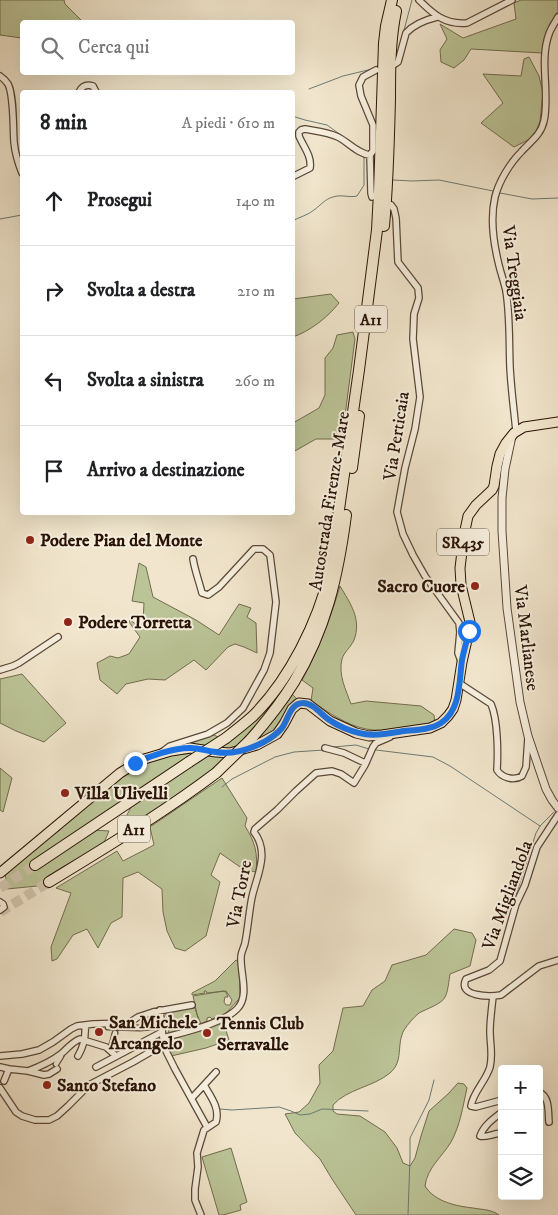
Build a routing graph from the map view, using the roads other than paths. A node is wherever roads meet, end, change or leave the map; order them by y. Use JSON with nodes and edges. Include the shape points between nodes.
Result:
{"nodes":[{"id":1,"x":392,"y":0,"type":"edge"},
{"id":2,"x":399,"y":0,"type":"edge"},
{"id":3,"x":419,"y":0,"type":"edge"},
{"id":4,"x":512,"y":0,"type":"edge"},
{"id":5,"x":437,"y":16,"type":"junction"},
{"id":6,"x":558,"y":17,"type":"edge"},
{"id":7,"x":396,"y":64,"type":"dead end"},
{"id":8,"x":376,"y":70,"type":"dead end"},
{"id":9,"x":0,"y":76,"type":"edge"},
{"id":10,"x":80,"y":90,"type":"edge"},
{"id":11,"x":95,"y":90,"type":"edge"},
{"id":12,"x":370,"y":156,"type":"junction"},
{"id":13,"x":20,"y":166,"type":"edge"},
{"id":14,"x":295,"y":176,"type":"edge"},
{"id":15,"x":372,"y":197,"type":"dead end"},
{"id":16,"x":391,"y":205,"type":"dead end"},
{"id":17,"x":554,"y":423,"type":"edge"},
{"id":18,"x":514,"y":434,"type":"junction"},
{"id":19,"x":193,"y":559,"type":"dead end"},
{"id":20,"x":58,"y":637,"type":"dead end"},
{"id":21,"x":462,"y":662,"type":"junction"},
{"id":22,"x":0,"y":670,"type":"edge"},
{"id":23,"x":459,"y":683,"type":"junction"},
{"id":24,"x":398,"y":732,"type":"junction"},
{"id":25,"x":528,"y":736,"type":"junction"},
{"id":26,"x":326,"y":748,"type":"dead end"},
{"id":27,"x":160,"y":754,"type":"junction"},
{"id":28,"x":365,"y":763,"type":"junction"},
{"id":29,"x":558,"y":808,"type":"edge"},
{"id":30,"x":558,"y":815,"type":"edge"},
{"id":31,"x":35,"y":865,"type":"tunnel mouth"},
{"id":32,"x":0,"y":873,"type":"edge"},
{"id":33,"x":49,"y":882,"type":"tunnel mouth"},
{"id":34,"x":0,"y":902,"type":"edge"},
{"id":35,"x":0,"y":910,"type":"edge"},
{"id":36,"x":558,"y":960,"type":"edge"},
{"id":37,"x":494,"y":996,"type":"junction"},
{"id":38,"x":192,"y":1005,"type":"dead end"},
{"id":39,"x":160,"y":1010,"type":"junction"},
{"id":40,"x":85,"y":1025,"type":"junction"},
{"id":41,"x":121,"y":1025,"type":"junction"},
{"id":42,"x":108,"y":1027,"type":"dead end"},
{"id":43,"x":115,"y":1033,"type":"dead end"},
{"id":44,"x":163,"y":1035,"type":"junction"},
{"id":45,"x":85,"y":1040,"type":"junction"},
{"id":46,"x":110,"y":1050,"type":"junction"},
{"id":47,"x":60,"y":1055,"type":"junction"},
{"id":48,"x":0,"y":1056,"type":"edge"},
{"id":49,"x":78,"y":1056,"type":"dead end"},
{"id":50,"x":116,"y":1056,"type":"junction"},
{"id":51,"x":0,"y":1067,"type":"edge"},
{"id":52,"x":57,"y":1067,"type":"joint"},
{"id":53,"x":96,"y":1067,"type":"dead end"},
{"id":54,"x":9,"y":1069,"type":"junction"},
{"id":55,"x":28,"y":1071,"type":"junction"},
{"id":56,"x":216,"y":1072,"type":"dead end"},
{"id":57,"x":4,"y":1081,"type":"dead end"},
{"id":58,"x":204,"y":1085,"type":"junction"},
{"id":59,"x":0,"y":1088,"type":"edge"},
{"id":60,"x":543,"y":1094,"type":"edge"},
{"id":61,"x":192,"y":1098,"type":"junction"},
{"id":62,"x":498,"y":1101,"type":"edge"},
{"id":63,"x":498,"y":1115,"type":"edge"},
{"id":64,"x":550,"y":1122,"type":"dead end"},
{"id":65,"x":207,"y":1127,"type":"junction"},
{"id":66,"x":498,"y":1134,"type":"edge"},
{"id":67,"x":202,"y":1215,"type":"edge"}],
"edges":[{"from":1,"to":31,"type":"highway","name":"Autostrada Firenze-Mare","number":"A11","bridge":true,"via":[[384,43],[377,230],[331,566],[318,612],[288,670],[272,694],[245,723]]},
{"from":2,"to":33,"type":"highway","name":"Autostrada Firenze-Mare","number":"A11","bridge":true,"via":[[390,59],[386,205],[339,562],[322,624],[307,660],[273,712],[216,773],[181,799]]},
{"from":3,"to":5,"type":"street"},
{"from":4,"to":5,"type":"street","via":[[466,23],[454,24]]},
{"from":5,"to":7,"type":"street","via":[[406,33]]},
{"from":6,"to":18,"type":"street","name":"Via Treggiaia","via":[[546,50],[543,125],[540,133],[509,168],[496,195],[492,213],[492,228],[508,307]]},
{"from":8,"to":12,"type":"street","via":[[363,77],[359,85],[373,125],[373,151]]},
{"from":9,"to":13,"type":"street","via":[[10,90],[14,142]]},
{"from":10,"to":11,"type":"street","via":[[86,85],[93,86]]},
{"from":12,"to":14,"type":"street","via":[[335,135],[301,130],[299,136],[311,165]]},
{"from":12,"to":15,"type":"street"},
{"from":16,"to":21,"type":"street","name":"Via Perticaia","via":[[396,218],[398,262],[418,288],[413,339],[420,397],[398,507],[399,522],[425,576],[459,623],[458,653]]},
{"from":17,"to":18,"type":"main road","via":[[524,427]]},
{"from":18,"to":21,"type":"main road","number":"SR435","via":[[498,459],[492,490],[472,509],[466,523],[460,568],[470,622]]},
{"from":18,"to":25,"type":"street","name":"Via Marlianese","via":[[504,482],[502,531],[506,608]]},
{"from":19,"to":27,"type":"street","via":[[202,593],[208,595],[254,549],[263,549],[270,555],[276,602],[270,653],[243,708],[227,723],[208,734],[170,746]]},
{"from":20,"to":22,"type":"street","via":[[19,663]]},
{"from":21,"to":23,"type":"main road","number":"SR435"},
{"from":23,"to":24,"type":"main road","number":"SR435","via":[[453,709],[440,723],[430,728]]},
{"from":23,"to":25,"type":"street","via":[[492,704],[497,770],[501,775],[514,779],[524,772]]},
{"from":24,"to":27,"type":"main road","number":"SR435","via":[[369,736],[356,733],[303,703],[292,709],[276,734],[257,745],[230,753],[190,748]]},
{"from":24,"to":28,"type":"street","via":[[374,745]]},
{"from":25,"to":29,"type":"street","name":"Via Marlianese","via":[[546,789]]},
{"from":26,"to":28,"type":"street","via":[[344,752]]},
{"from":27,"to":32,"type":"main road","number":"SR435","via":[[141,760],[120,773]]},
{"from":28,"to":44,"type":"street","name":"Via Torre","via":[[354,782],[332,771],[316,772],[255,829],[260,843],[261,866],[241,953],[241,1003],[220,1020]]},
{"from":30,"to":37,"type":"street","name":"Via Migliandola","via":[[537,847],[516,904],[502,958],[489,970],[464,981],[468,992]]},
{"from":34,"to":35,"type":"street","via":[[4,905]]},
{"from":36,"to":37,"type":"street","via":[[539,966],[503,994]]},
{"from":37,"to":62,"type":"street","via":[[490,1064],[471,1106]]},
{"from":38,"to":39,"type":"street"},
{"from":39,"to":41,"type":"street"},
{"from":39,"to":44,"type":"street"},
{"from":40,"to":41,"type":"street"},
{"from":40,"to":45,"type":"street"},
{"from":40,"to":48,"type":"street","via":[[72,1028],[39,1050]]},
{"from":41,"to":42,"type":"street"},
{"from":41,"to":44,"type":"street"},
{"from":43,"to":46,"type":"street"},
{"from":44,"to":50,"type":"street"},
{"from":44,"to":59,"type":"street","via":[[125,1066],[89,1085],[49,1120],[22,1116]]},
{"from":44,"to":61,"type":"street","via":[[167,1052]]},
{"from":45,"to":46,"type":"street"},
{"from":45,"to":47,"type":"street","via":[[74,1042]]},
{"from":45,"to":49,"type":"street"},
{"from":46,"to":50,"type":"street"},
{"from":47,"to":52,"type":"street"},
{"from":47,"to":55,"type":"street"},
{"from":50,"to":53,"type":"street"},
{"from":51,"to":54,"type":"street"},
{"from":52,"to":55,"type":"street","via":[[44,1075]]},
{"from":54,"to":55,"type":"street"},
{"from":54,"to":57,"type":"street"},
{"from":56,"to":58,"type":"street"},
{"from":58,"to":61,"type":"street"},
{"from":58,"to":65,"type":"street","via":[[218,1112],[216,1122]]},
{"from":60,"to":64,"type":"street"},
{"from":61,"to":65,"type":"street"},
{"from":63,"to":66,"type":"street","via":[[484,1127],[480,1136]]},
{"from":65,"to":67,"type":"street","via":[[197,1153],[195,1188],[195,1200]]}]}
